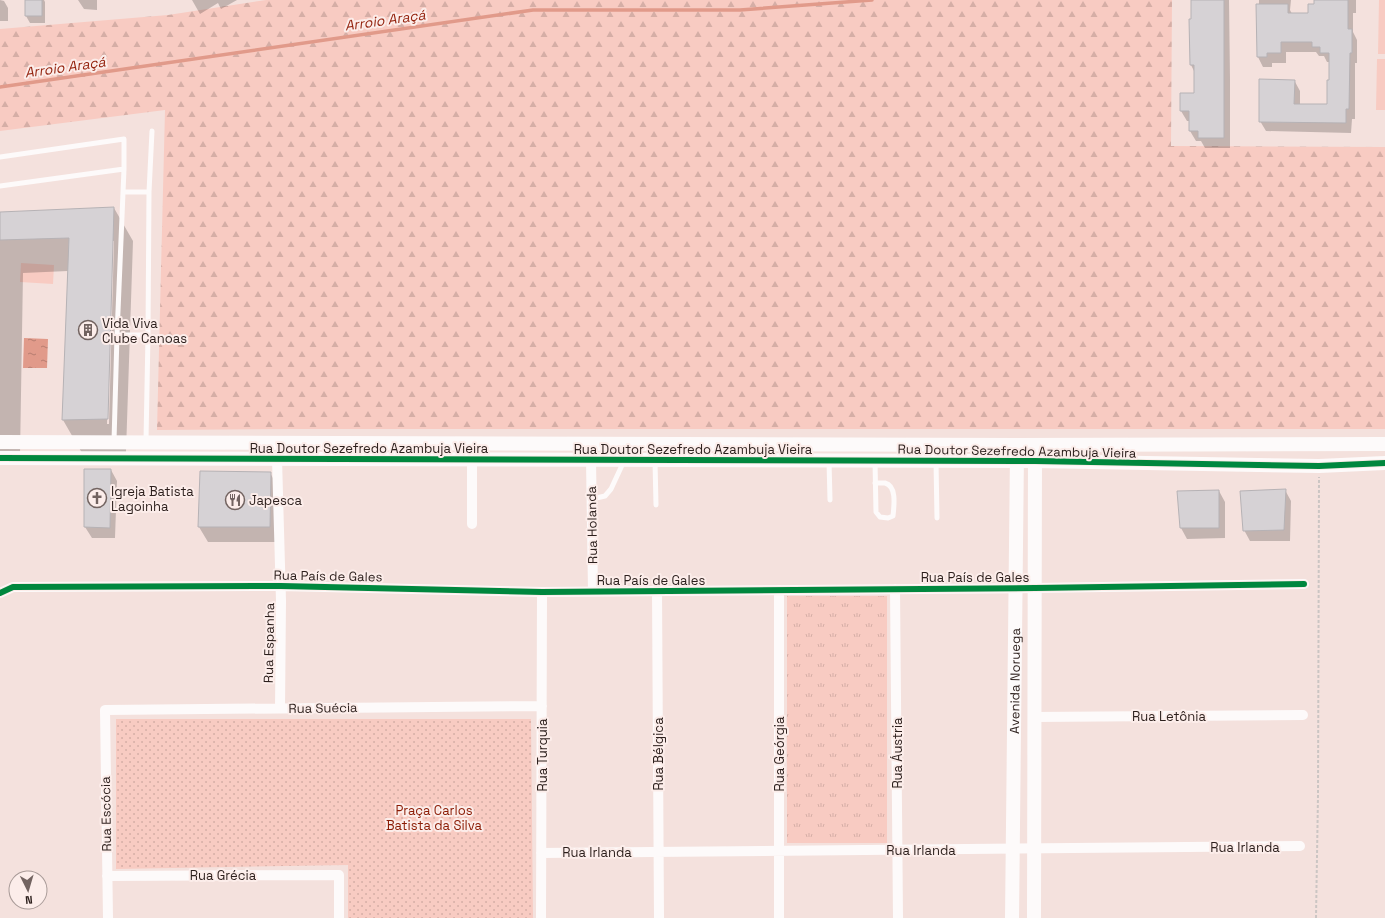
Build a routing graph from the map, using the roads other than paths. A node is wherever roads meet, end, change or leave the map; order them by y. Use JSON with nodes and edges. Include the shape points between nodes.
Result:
{"nodes":[{"id":1,"x":152,"y":131,"type":"dead end"},
{"id":2,"x":0,"y":157,"type":"edge"},
{"id":3,"x":124,"y":169,"type":"junction"},
{"id":4,"x":0,"y":186,"type":"edge"},
{"id":5,"x":124,"y":192,"type":"junction"},
{"id":6,"x":149,"y":192,"type":"junction"},
{"id":7,"x":117,"y":335,"type":"junction"},
{"id":8,"x":148,"y":335,"type":"junction"},
{"id":9,"x":0,"y":442,"type":"edge"},
{"id":10,"x":114,"y":442,"type":"junction"},
{"id":11,"x":146,"y":442,"type":"junction"},
{"id":12,"x":1385,"y":444,"type":"edge"},
{"id":13,"x":1017,"y":445,"type":"junction"},
{"id":14,"x":1034,"y":445,"type":"junction"},
{"id":15,"x":0,"y":458,"type":"edge"},
{"id":16,"x":278,"y":459,"type":"junction"},
{"id":17,"x":472,"y":459,"type":"junction"},
{"id":18,"x":591,"y":460,"type":"junction"},
{"id":19,"x":625,"y":460,"type":"junction"},
{"id":20,"x":655,"y":460,"type":"junction"},
{"id":21,"x":829,"y":460,"type":"junction"},
{"id":22,"x":874,"y":460,"type":"junction"},
{"id":23,"x":936,"y":460,"type":"junction"},
{"id":24,"x":1016,"y":461,"type":"junction"},
{"id":25,"x":1034,"y":461,"type":"junction"},
{"id":26,"x":1385,"y":463,"type":"edge"},
{"id":27,"x":875,"y":483,"type":"junction"},
{"id":28,"x":591,"y":499,"type":"junction"},
{"id":29,"x":830,"y":500,"type":"dead end"},
{"id":30,"x":656,"y":505,"type":"dead end"},
{"id":31,"x":937,"y":518,"type":"dead end"},
{"id":32,"x":472,"y":524,"type":"dead end"},
{"id":33,"x":1304,"y":584,"type":"dead end"},
{"id":34,"x":281,"y":586,"type":"junction"},
{"id":35,"x":1015,"y":588,"type":"junction"},
{"id":36,"x":1034,"y":588,"type":"junction"},
{"id":37,"x":895,"y":589,"type":"junction"},
{"id":38,"x":779,"y":590,"type":"junction"},
{"id":39,"x":593,"y":591,"type":"junction"},
{"id":40,"x":658,"y":591,"type":"junction"},
{"id":41,"x":542,"y":592,"type":"junction"},
{"id":42,"x":0,"y":594,"type":"edge"},
{"id":43,"x":542,"y":706,"type":"junction"},
{"id":44,"x":280,"y":708,"type":"junction"},
{"id":45,"x":104,"y":710,"type":"joint"},
{"id":46,"x":1303,"y":715,"type":"dead end"},
{"id":47,"x":1034,"y":717,"type":"junction"},
{"id":48,"x":1300,"y":846,"type":"dead end"},
{"id":49,"x":1013,"y":849,"type":"junction"},
{"id":50,"x":1034,"y":849,"type":"junction"},
{"id":51,"x":897,"y":850,"type":"junction"},
{"id":52,"x":779,"y":851,"type":"junction"},
{"id":53,"x":659,"y":852,"type":"junction"},
{"id":54,"x":541,"y":853,"type":"junction"},
{"id":55,"x":107,"y":876,"type":"junction"},
{"id":56,"x":108,"y":918,"type":"edge"},
{"id":57,"x":339,"y":918,"type":"edge"},
{"id":58,"x":541,"y":918,"type":"edge"},
{"id":59,"x":659,"y":918,"type":"edge"},
{"id":60,"x":779,"y":918,"type":"edge"},
{"id":61,"x":898,"y":918,"type":"edge"},
{"id":62,"x":1012,"y":918,"type":"edge"},
{"id":63,"x":1034,"y":918,"type":"edge"}],
"edges":[{"from":1,"to":6,"type":"lane"},
{"from":2,"to":3,"type":"lane","via":[[124,139]]},
{"from":3,"to":4,"type":"lane"},
{"from":3,"to":5,"type":"lane"},
{"from":5,"to":6,"type":"lane"},
{"from":5,"to":7,"type":"lane"},
{"from":6,"to":8,"type":"lane"},
{"from":7,"to":8,"type":"lane"},
{"from":7,"to":10,"type":"lane"},
{"from":8,"to":11,"type":"lane"},
{"from":9,"to":10,"type":"main road","name":"Rua Doutor Sezefredo Azambuja Vieira"},
{"from":10,"to":11,"type":"main road","name":"Rua Doutor Sezefredo Azambuja Vieira"},
{"from":11,"to":13,"type":"main road","name":"Rua Doutor Sezefredo Azambuja Vieira"},
{"from":12,"to":14,"type":"main road","name":"Rua Doutor Sezefredo Azambuja Vieira"},
{"from":13,"to":14,"type":"main road","name":"Rua Doutor Sezefredo Azambuja Vieira"},
{"from":13,"to":24,"type":"main road","name":"Avenida Noruega"},
{"from":14,"to":25,"type":"main road","name":"Avenida Noruega"},
{"from":15,"to":16,"type":"main road","name":"Rua Doutor Sezefredo Azambuja Vieira"},
{"from":16,"to":17,"type":"main road","name":"Rua Doutor Sezefredo Azambuja Vieira"},
{"from":16,"to":34,"type":"street","name":"Rua Espanha"},
{"from":17,"to":18,"type":"main road","name":"Rua Doutor Sezefredo Azambuja Vieira"},
{"from":17,"to":32,"type":"street"},
{"from":18,"to":19,"type":"main road","name":"Rua Doutor Sezefredo Azambuja Vieira"},
{"from":18,"to":28,"type":"street","name":"Rua Holanda"},
{"from":19,"to":20,"type":"main road","name":"Rua Doutor Sezefredo Azambuja Vieira"},
{"from":19,"to":28,"type":"lane","via":[[605,496]]},
{"from":20,"to":21,"type":"main road","name":"Rua Doutor Sezefredo Azambuja Vieira"},
{"from":20,"to":30,"type":"lane"},
{"from":21,"to":22,"type":"main road","name":"Rua Doutor Sezefredo Azambuja Vieira"},
{"from":21,"to":29,"type":"lane"},
{"from":22,"to":23,"type":"main road","name":"Rua Doutor Sezefredo Azambuja Vieira"},
{"from":22,"to":27,"type":"lane"},
{"from":23,"to":24,"type":"main road","name":"Rua Doutor Sezefredo Azambuja Vieira"},
{"from":23,"to":31,"type":"lane"},
{"from":24,"to":25,"type":"main road","name":"Rua Doutor Sezefredo Azambuja Vieira"},
{"from":24,"to":35,"type":"main road","name":"Avenida Noruega"},
{"from":25,"to":26,"type":"main road","name":"Rua Doutor Sezefredo Azambuja Vieira","via":[[1319,466]]},
{"from":25,"to":36,"type":"main road","name":"Avenida Noruega"},
{"from":27,"to":27,"type":"lane","via":[[876,512],[880,517],[888,518],[892,516],[893,492],[885,483]]},
{"from":28,"to":39,"type":"street","name":"Rua Holanda"},
{"from":33,"to":36,"type":"street","name":"Rua País de Gales"},
{"from":34,"to":41,"type":"street","name":"Rua País de Gales"},
{"from":34,"to":42,"type":"street","name":"Rua País de Gales","via":[[13,587]]},
{"from":34,"to":44,"type":"street","name":"Rua Espanha"},
{"from":35,"to":36,"type":"street","name":"Rua País de Gales"},
{"from":35,"to":37,"type":"street","name":"Rua País de Gales"},
{"from":35,"to":49,"type":"main road","name":"Avenida Noruega"},
{"from":36,"to":47,"type":"main road","name":"Avenida Noruega"},
{"from":37,"to":38,"type":"street","name":"Rua País de Gales"},
{"from":37,"to":51,"type":"street","name":"Rua Áustria"},
{"from":38,"to":40,"type":"street","name":"Rua País de Gales"},
{"from":38,"to":52,"type":"street","name":"Rua Geórgia"},
{"from":39,"to":40,"type":"street","name":"Rua País de Gales"},
{"from":39,"to":41,"type":"street","name":"Rua País de Gales"},
{"from":40,"to":53,"type":"street","name":"Rua Bélgica"},
{"from":41,"to":43,"type":"street","name":"Rua Turquia"},
{"from":43,"to":44,"type":"street","name":"Rua Suécia"},
{"from":43,"to":54,"type":"street","name":"Rua Turquia"},
{"from":44,"to":45,"type":"street","name":"Rua Suécia"},
{"from":45,"to":55,"type":"street","name":"Rua Escócia"},
{"from":46,"to":47,"type":"street","name":"Rua Letônia"},
{"from":47,"to":50,"type":"main road","name":"Avenida Noruega"},
{"from":48,"to":50,"type":"street","name":"Rua Irlanda"},
{"from":49,"to":50,"type":"street","name":"Rua Irlanda"},
{"from":49,"to":51,"type":"street","name":"Rua Irlanda"},
{"from":49,"to":62,"type":"main road","name":"Avenida Noruega"},
{"from":50,"to":63,"type":"main road","name":"Avenida Noruega"},
{"from":51,"to":52,"type":"street","name":"Rua Irlanda"},
{"from":51,"to":61,"type":"street","name":"Rua Áustria"},
{"from":52,"to":53,"type":"street","name":"Rua Irlanda"},
{"from":52,"to":60,"type":"street","name":"Rua Geórgia"},
{"from":53,"to":54,"type":"street","name":"Rua Irlanda"},
{"from":53,"to":59,"type":"street","name":"Rua Bélgica"},
{"from":54,"to":58,"type":"street","name":"Rua Turquia"},
{"from":55,"to":56,"type":"street","name":"Rua Escócia"},
{"from":55,"to":57,"type":"street","name":"Rua Grécia","via":[[339,875]]}]}
